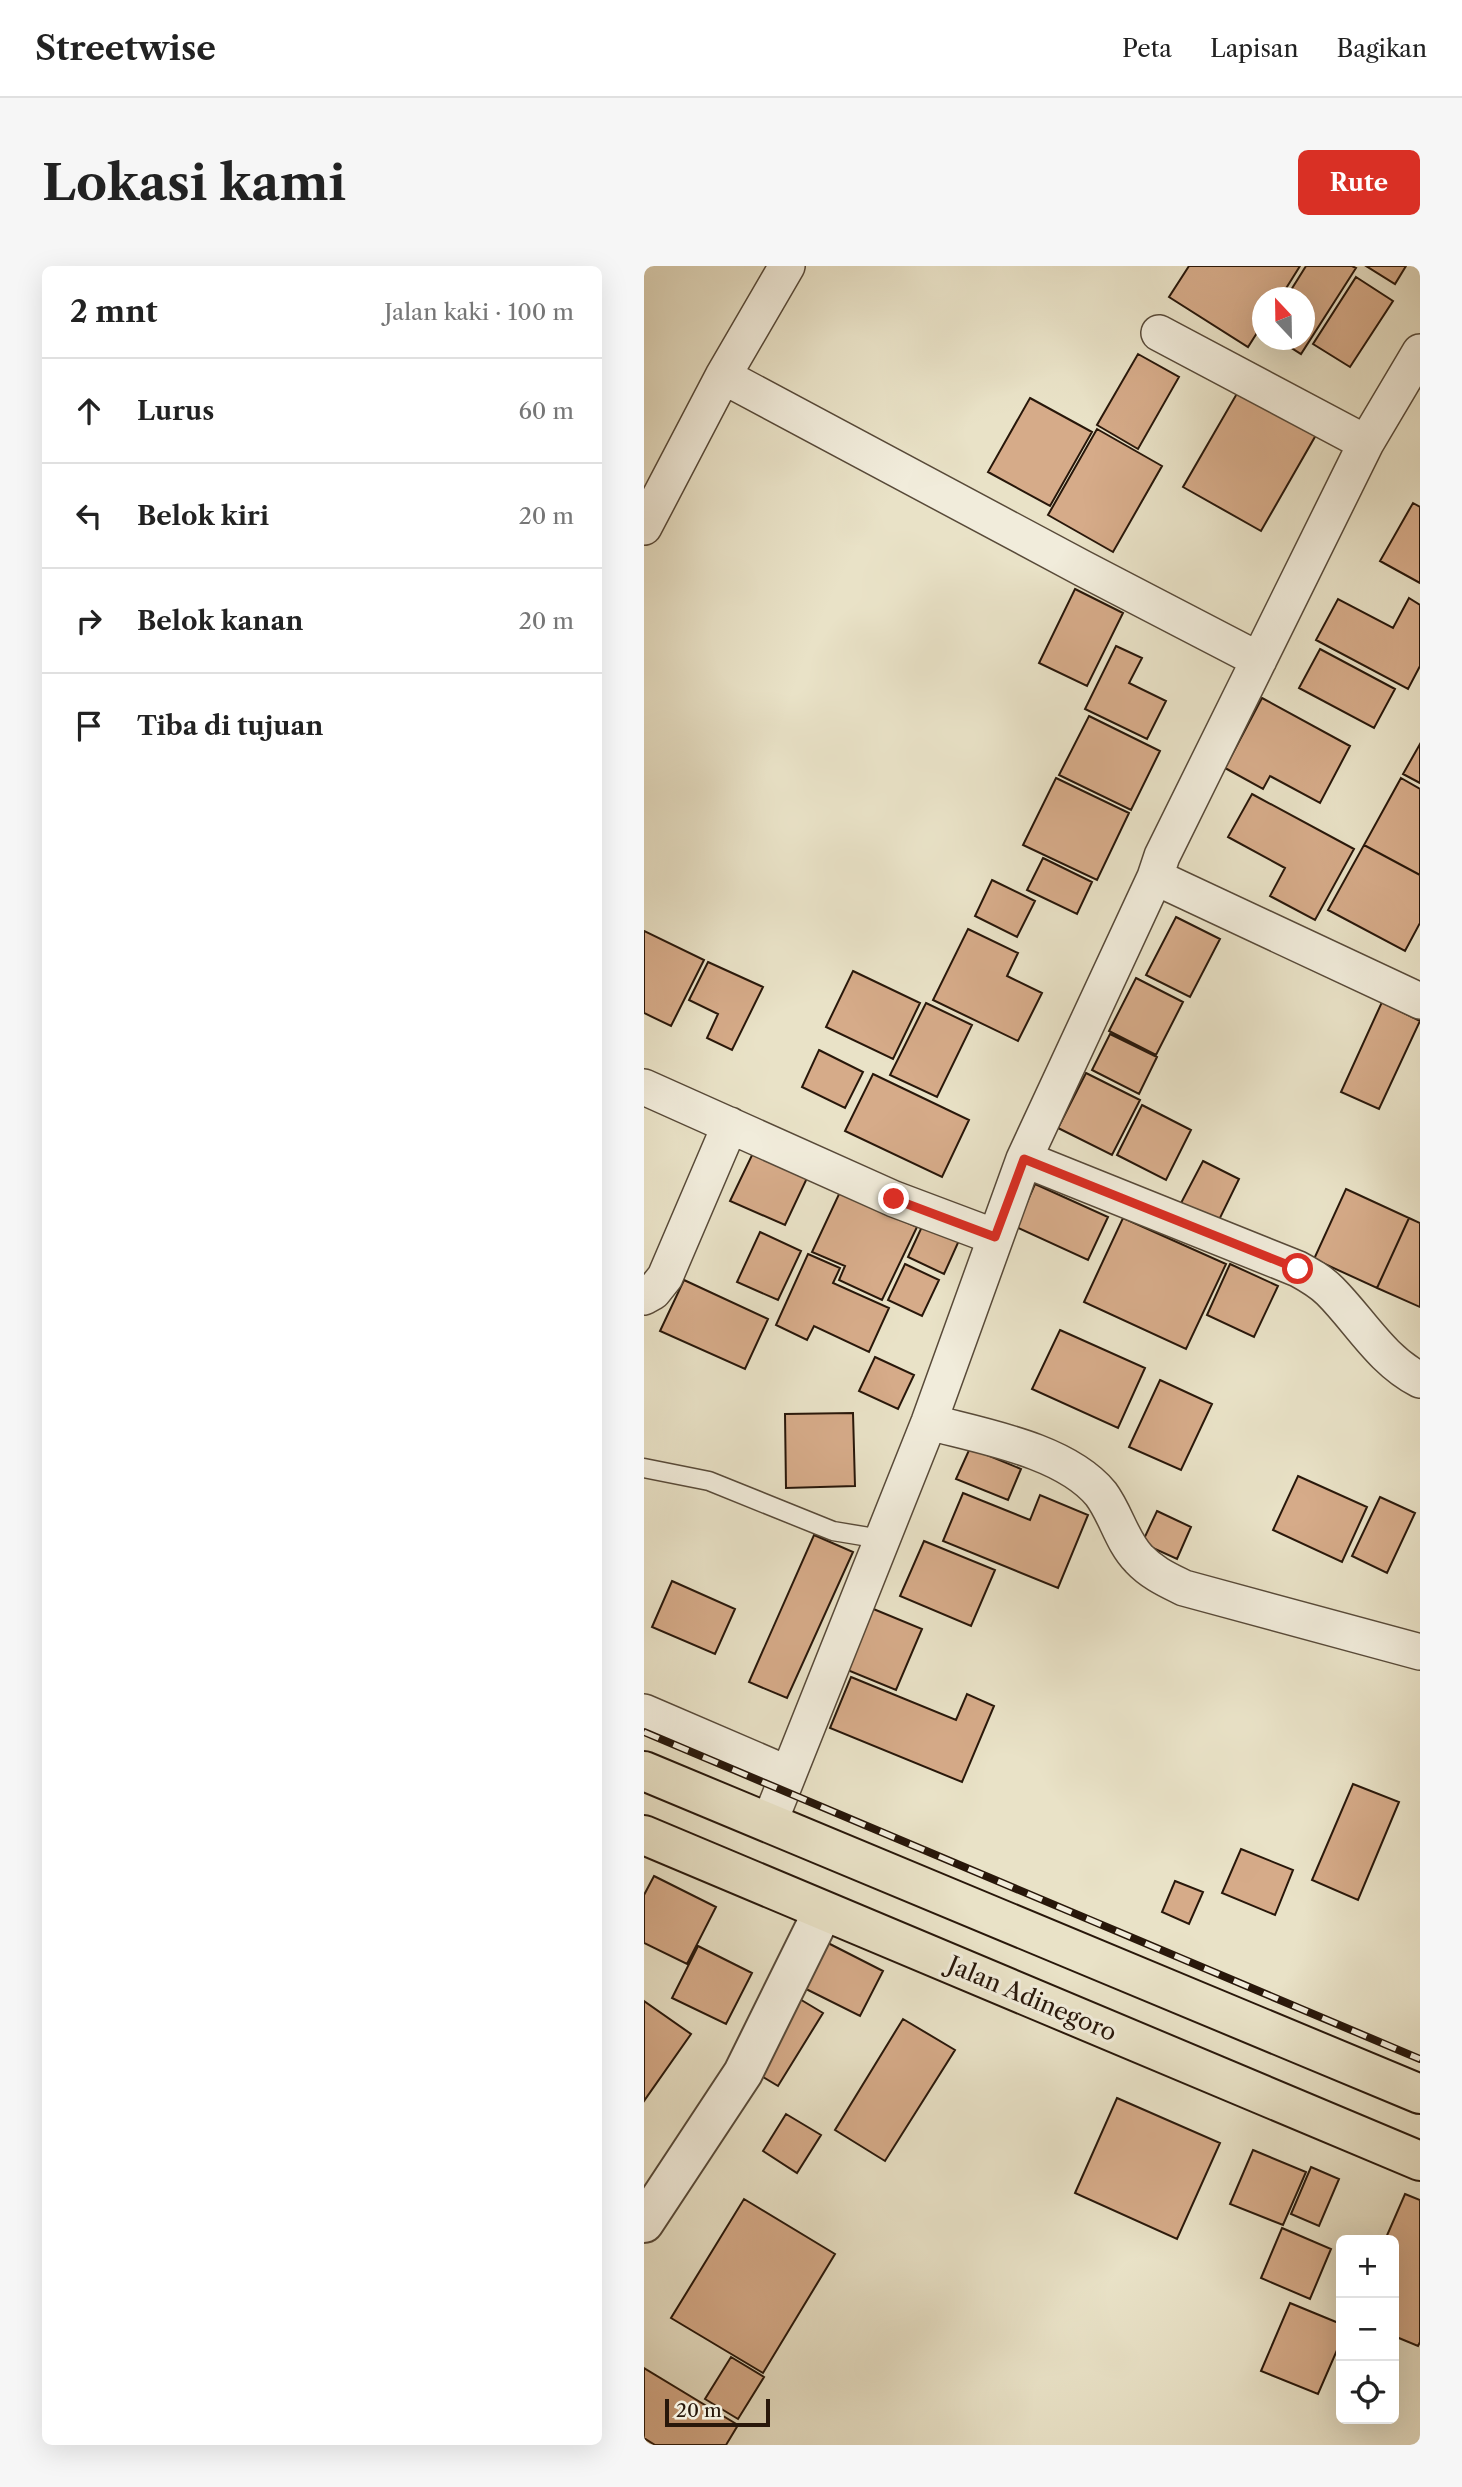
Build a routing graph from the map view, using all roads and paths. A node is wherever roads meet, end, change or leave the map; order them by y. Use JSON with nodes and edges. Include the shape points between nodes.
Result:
{"nodes":[{"id":1,"x":787,"y":266,"type":"edge"},
{"id":2,"x":1159,"y":333,"type":"dead end"},
{"id":3,"x":1420,"y":352,"type":"edge"},
{"id":4,"x":723,"y":376,"type":"junction"},
{"id":5,"x":1366,"y":443,"type":"junction"},
{"id":6,"x":644,"y":527,"type":"edge"},
{"id":7,"x":1259,"y":660,"type":"junction"},
{"id":8,"x":1155,"y":877,"type":"junction"},
{"id":9,"x":1420,"y":1001,"type":"edge"},
{"id":10,"x":644,"y":1087,"type":"edge"},
{"id":11,"x":730,"y":1125,"type":"junction"},
{"id":12,"x":1024,"y":1159,"type":"junction"},
{"id":13,"x":995,"y":1237,"type":"junction"},
{"id":14,"x":644,"y":1297,"type":"edge"},
{"id":15,"x":1420,"y":1380,"type":"edge"},
{"id":16,"x":929,"y":1422,"type":"junction"},
{"id":17,"x":644,"y":1468,"type":"edge"},
{"id":18,"x":880,"y":1539,"type":"junction"},
{"id":19,"x":1420,"y":1652,"type":"edge"},
{"id":20,"x":644,"y":1712,"type":"edge"},
{"id":21,"x":644,"y":1771,"type":"edge"},
{"id":22,"x":788,"y":1774,"type":"junction"},
{"id":23,"x":769,"y":1824,"type":"junction"},
{"id":24,"x":644,"y":1835,"type":"edge"},
{"id":25,"x":823,"y":1911,"type":"junction"},
{"id":26,"x":1420,"y":2094,"type":"edge"},
{"id":27,"x":1420,"y":2161,"type":"edge"},
{"id":28,"x":644,"y":2223,"type":"edge"}],
"edges":[{"from":1,"to":4,"type":"street"},
{"from":2,"to":5,"type":"street"},
{"from":3,"to":5,"type":"street"},
{"from":4,"to":6,"type":"street"},
{"from":4,"to":7,"type":"street"},
{"from":5,"to":7,"type":"street"},
{"from":7,"to":8,"type":"street"},
{"from":8,"to":9,"type":"street"},
{"from":8,"to":12,"type":"street"},
{"from":10,"to":11,"type":"street"},
{"from":11,"to":13,"type":"street","via":[[894,1199]]},
{"from":11,"to":14,"type":"street","via":[[665,1277]]},
{"from":12,"to":13,"type":"street"},
{"from":12,"to":15,"type":"street","via":[[1318,1280],[1387,1356]]},
{"from":13,"to":16,"type":"street"},
{"from":16,"to":18,"type":"street"},
{"from":16,"to":19,"type":"street","via":[[1031,1451],[1085,1479],[1101,1494],[1137,1558],[1184,1588]]},
{"from":17,"to":18,"type":"lane","via":[[709,1480],[833,1531]]},
{"from":18,"to":22,"type":"street"},
{"from":20,"to":22,"type":"street"},
{"from":21,"to":23,"type":"highway"},
{"from":22,"to":23,"type":"street"},
{"from":23,"to":26,"type":"highway"},
{"from":24,"to":25,"type":"highway","name":"Jalan Adinegoro"},
{"from":25,"to":27,"type":"highway","name":"Jalan Adinegoro"},
{"from":25,"to":28,"type":"street","via":[[743,2073]]}]}
